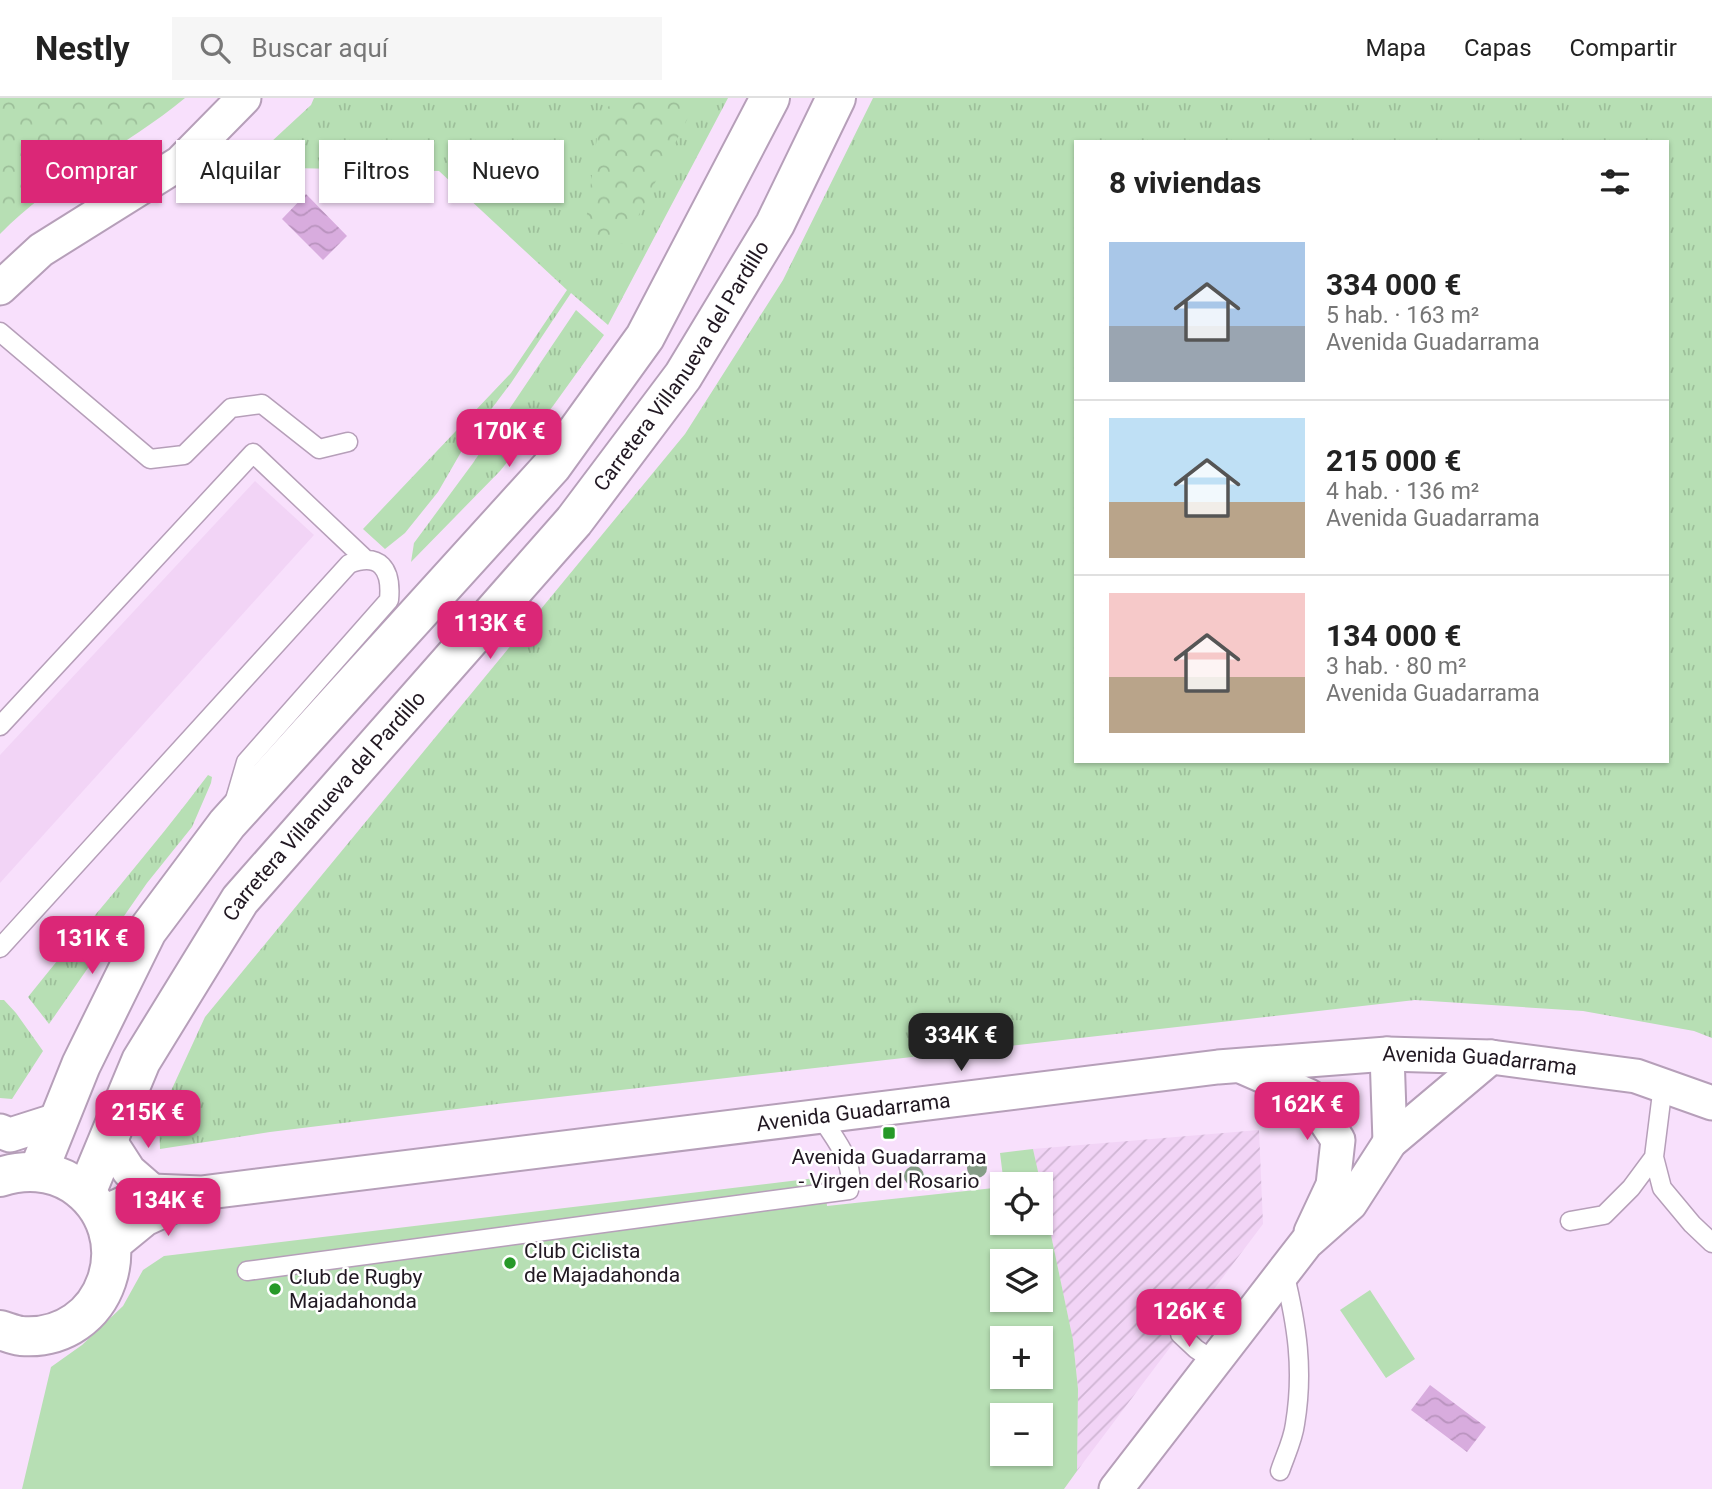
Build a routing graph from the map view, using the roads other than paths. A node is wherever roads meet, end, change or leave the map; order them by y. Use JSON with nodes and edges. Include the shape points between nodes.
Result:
{"nodes":[{"id":1,"x":244,"y":98,"type":"edge"},
{"id":2,"x":770,"y":98,"type":"edge"},
{"id":3,"x":836,"y":98,"type":"edge"},
{"id":4,"x":0,"y":288,"type":"edge"},
{"id":5,"x":0,"y":332,"type":"edge"},
{"id":6,"x":348,"y":442,"type":"dead end"},
{"id":7,"x":364,"y":558,"type":"junction"},
{"id":8,"x":0,"y":726,"type":"edge"},
{"id":9,"x":227,"y":824,"type":"junction"},
{"id":10,"x":0,"y":948,"type":"edge"},
{"id":11,"x":1387,"y":1054,"type":"junction"},
{"id":12,"x":1491,"y":1057,"type":"junction"},
{"id":13,"x":1240,"y":1066,"type":"junction"},
{"id":14,"x":1663,"y":1085,"type":"junction"},
{"id":15,"x":1712,"y":1103,"type":"edge"},
{"id":16,"x":821,"y":1117,"type":"junction"},
{"id":17,"x":57,"y":1120,"type":"junction"},
{"id":18,"x":0,"y":1131,"type":"edge"},
{"id":19,"x":109,"y":1140,"type":"junction"},
{"id":20,"x":1390,"y":1142,"type":"junction"},
{"id":21,"x":1654,"y":1157,"type":"junction"},
{"id":22,"x":10,"y":1175,"type":"edge"},
{"id":23,"x":152,"y":1191,"type":"junction"},
{"id":24,"x":201,"y":1193,"type":"junction"},
{"id":25,"x":100,"y":1217,"type":"junction"},
{"id":26,"x":1570,"y":1221,"type":"dead end"},
{"id":27,"x":1306,"y":1243,"type":"junction"},
{"id":28,"x":1712,"y":1243,"type":"edge"},
{"id":29,"x":247,"y":1271,"type":"dead end"},
{"id":30,"x":1284,"y":1272,"type":"junction"},
{"id":31,"x":1180,"y":1334,"type":"dead end"},
{"id":32,"x":7,"y":1341,"type":"edge"},
{"id":33,"x":1214,"y":1361,"type":"junction"},
{"id":34,"x":1280,"y":1471,"type":"dead end"},
{"id":35,"x":1116,"y":1489,"type":"edge"}],
"edges":[{"from":1,"to":4,"type":"street","via":[[180,163],[41,250]]},
{"from":2,"to":9,"type":"street","via":[[645,337],[552,466]]},
{"from":3,"to":19,"type":"street","name":"Carretera Villanueva del Pardillo","via":[[775,224],[682,376],[574,522],[240,900],[141,1061]]},
{"from":5,"to":6,"type":"lane","via":[[150,459],[184,455],[231,408],[262,404],[319,449]]},
{"from":7,"to":8,"type":"lane","via":[[253,453]]},
{"from":7,"to":9,"type":"lane","via":[[376,561],[387,573],[391,583],[388,600],[246,762]]},
{"from":7,"to":10,"type":"lane","via":[[349,564]]},
{"from":9,"to":17,"type":"street","via":[[147,931]]},
{"from":11,"to":12,"type":"street","name":"Avenida Guadarrama"},
{"from":11,"to":13,"type":"street","name":"Avenida Guadarrama"},
{"from":11,"to":20,"type":"street"},
{"from":12,"to":14,"type":"street","name":"Avenida Guadarrama","via":[[1636,1076]]},
{"from":12,"to":20,"type":"street"},
{"from":13,"to":16,"type":"street","name":"Avenida Guadarrama"},
{"from":13,"to":27,"type":"street","via":[[1309,1096],[1338,1140],[1333,1185]]},
{"from":14,"to":15,"type":"street","name":"Avenida Guadarrama"},
{"from":14,"to":21,"type":"lane"},
{"from":16,"to":24,"type":"street","name":"Avenida Guadarrama"},
{"from":16,"to":29,"type":"lane","via":[[851,1166],[849,1190]]},
{"from":17,"to":18,"type":"street","via":[[10,1135]]},
{"from":17,"to":22,"type":"street"},
{"from":19,"to":23,"type":"street","via":[[129,1171]]},
{"from":19,"to":25,"type":"street","name":"Carretera Villanueva del Pardillo"},
{"from":20,"to":27,"type":"street","via":[[1350,1204]]},
{"from":21,"to":26,"type":"lane","via":[[1604,1215]]},
{"from":21,"to":28,"type":"lane","via":[[1662,1188]]},
{"from":22,"to":25,"type":"street","via":[[63,1178]]},
{"from":23,"to":24,"type":"street","name":"Avenida Guadarrama"},
{"from":23,"to":25,"type":"street","name":"Avenida Guadarrama"},
{"from":24,"to":25,"type":"street","name":"Avenida Guadarrama","via":[[145,1219]]},
{"from":25,"to":32,"type":"street","name":"Carretera Villanueva del Pardillo","via":[[110,1275],[97,1302],[76,1322],[50,1334]]},
{"from":27,"to":30,"type":"street"},
{"from":30,"to":33,"type":"street"},
{"from":30,"to":34,"type":"lane","via":[[1297,1328],[1300,1377],[1295,1427]]},
{"from":31,"to":33,"type":"lane"},
{"from":33,"to":35,"type":"street"}]}
